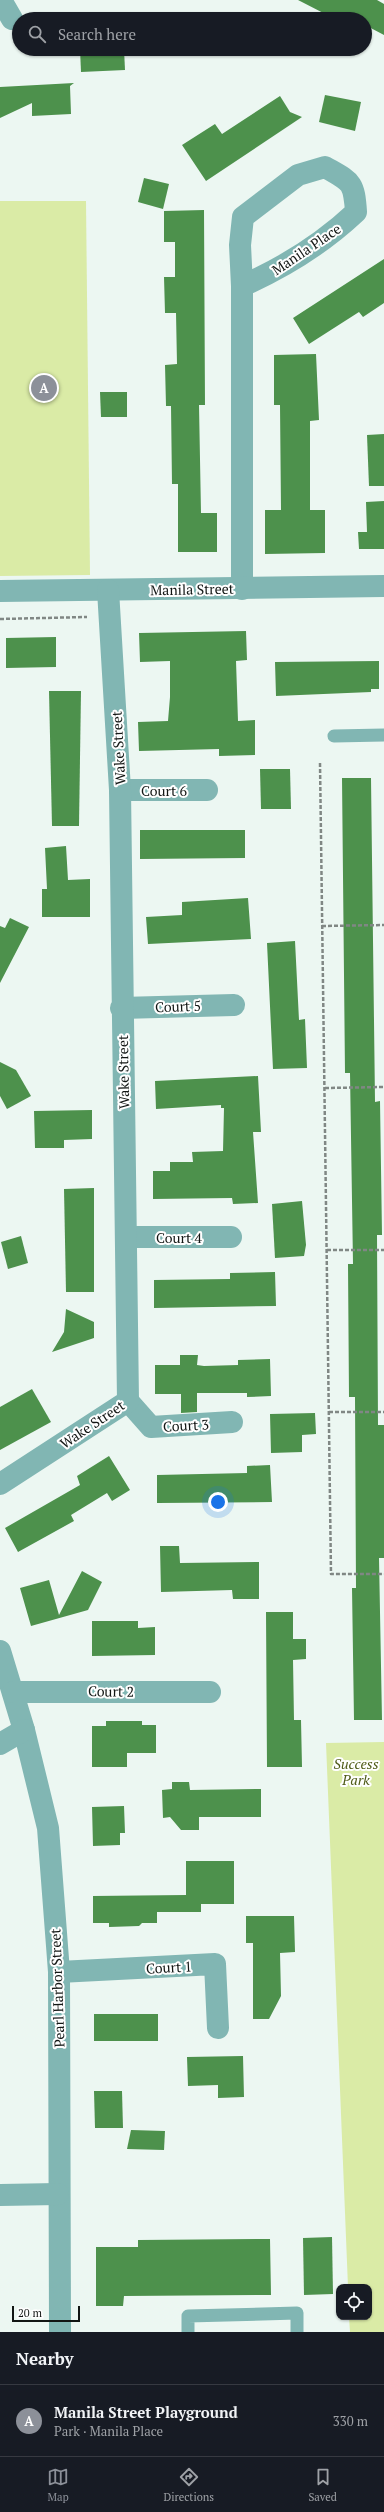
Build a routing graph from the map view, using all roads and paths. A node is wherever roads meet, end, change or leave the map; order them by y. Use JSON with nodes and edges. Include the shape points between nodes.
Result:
{"nodes":[{"id":1,"x":1,"y":0,"type":"edge"},
{"id":2,"x":12,"y":20,"type":"dead end"},
{"id":3,"x":242,"y":286,"type":"junction"},
{"id":4,"x":384,"y":586,"type":"edge"},
{"id":5,"x":242,"y":589,"type":"junction"},
{"id":6,"x":108,"y":590,"type":"junction"},
{"id":7,"x":0,"y":591,"type":"edge"},
{"id":8,"x":110,"y":617,"type":"junction"},
{"id":9,"x":0,"y":618,"type":"edge"},
{"id":10,"x":384,"y":735,"type":"edge"},
{"id":11,"x":334,"y":736,"type":"dead end"},
{"id":12,"x":320,"y":763,"type":"dead end"},
{"id":13,"x":120,"y":790,"type":"junction"},
{"id":14,"x":207,"y":790,"type":"dead end"},
{"id":15,"x":322,"y":926,"type":"junction"},
{"id":16,"x":384,"y":926,"type":"edge"},
{"id":17,"x":234,"y":1005,"type":"dead end"},
{"id":18,"x":122,"y":1008,"type":"junction"},
{"id":19,"x":384,"y":1087,"type":"edge"},
{"id":20,"x":325,"y":1088,"type":"junction"},
{"id":21,"x":127,"y":1237,"type":"junction"},
{"id":22,"x":231,"y":1237,"type":"dead end"},
{"id":23,"x":326,"y":1250,"type":"junction"},
{"id":24,"x":384,"y":1250,"type":"edge"},
{"id":25,"x":128,"y":1401,"type":"junction"},
{"id":26,"x":329,"y":1412,"type":"junction"},
{"id":27,"x":384,"y":1412,"type":"edge"},
{"id":28,"x":232,"y":1422,"type":"dead end"},
{"id":29,"x":0,"y":1484,"type":"edge"},
{"id":30,"x":384,"y":1574,"type":"edge"},
{"id":31,"x":0,"y":1651,"type":"edge"},
{"id":32,"x":12,"y":1692,"type":"junction"},
{"id":33,"x":210,"y":1692,"type":"dead end"},
{"id":34,"x":24,"y":1730,"type":"junction"},
{"id":35,"x":0,"y":1744,"type":"edge"},
{"id":36,"x":59,"y":1972,"type":"junction"},
{"id":37,"x":218,"y":2028,"type":"dead end"},
{"id":38,"x":58,"y":2194,"type":"junction"},
{"id":39,"x":0,"y":2195,"type":"edge"},
{"id":40,"x":60,"y":2332,"type":"edge"},
{"id":41,"x":188,"y":2332,"type":"edge"},
{"id":42,"x":297,"y":2332,"type":"edge"}],
"edges":[{"from":1,"to":2,"type":"street"},
{"from":3,"to":3,"type":"street","name":"Manila Place","via":[[277,271],[332,235],[356,212],[354,189],[344,178],[325,167],[298,175],[243,217],[240,245]]},
{"from":3,"to":5,"type":"street","name":"Manila Place"},
{"from":4,"to":5,"type":"street","name":"Manila Street"},
{"from":5,"to":6,"type":"street","name":"Manila Street"},
{"from":6,"to":7,"type":"street","name":"Manila Street"},
{"from":6,"to":8,"type":"street","name":"Wake Street"},
{"from":8,"to":9,"type":"path"},
{"from":8,"to":13,"type":"street","name":"Wake Street"},
{"from":10,"to":11,"type":"lane"},
{"from":12,"to":15,"type":"path"},
{"from":13,"to":14,"type":"street","name":"Court 6"},
{"from":13,"to":18,"type":"street","name":"Wake Street"},
{"from":15,"to":16,"type":"path"},
{"from":15,"to":20,"type":"path"},
{"from":17,"to":18,"type":"street","name":"Court 5"},
{"from":18,"to":21,"type":"street","name":"Wake Street"},
{"from":19,"to":20,"type":"path"},
{"from":20,"to":23,"type":"path"},
{"from":21,"to":22,"type":"street","name":"Court 4"},
{"from":21,"to":25,"type":"street","name":"Wake Street"},
{"from":23,"to":24,"type":"path"},
{"from":23,"to":26,"type":"path"},
{"from":25,"to":28,"type":"street","name":"Court 3","via":[[151,1427]]},
{"from":25,"to":29,"type":"street","name":"Wake Street"},
{"from":26,"to":27,"type":"path"},
{"from":26,"to":30,"type":"path","via":[[331,1574]]},
{"from":31,"to":32,"type":"street","name":"Pearl Harbor Street"},
{"from":32,"to":33,"type":"street","name":"Court 2"},
{"from":32,"to":34,"type":"street","name":"Pearl Harbor Street"},
{"from":34,"to":35,"type":"street"},
{"from":34,"to":36,"type":"street","name":"Pearl Harbor Street","via":[[48,1828]]},
{"from":36,"to":37,"type":"street","name":"Court 1","via":[[215,1964]]},
{"from":36,"to":38,"type":"street","name":"Pearl Harbor Street"},
{"from":38,"to":39,"type":"street"},
{"from":38,"to":40,"type":"street","name":"Pearl Harbor Street"},
{"from":41,"to":42,"type":"lane","via":[[188,2316],[297,2313]]}]}
